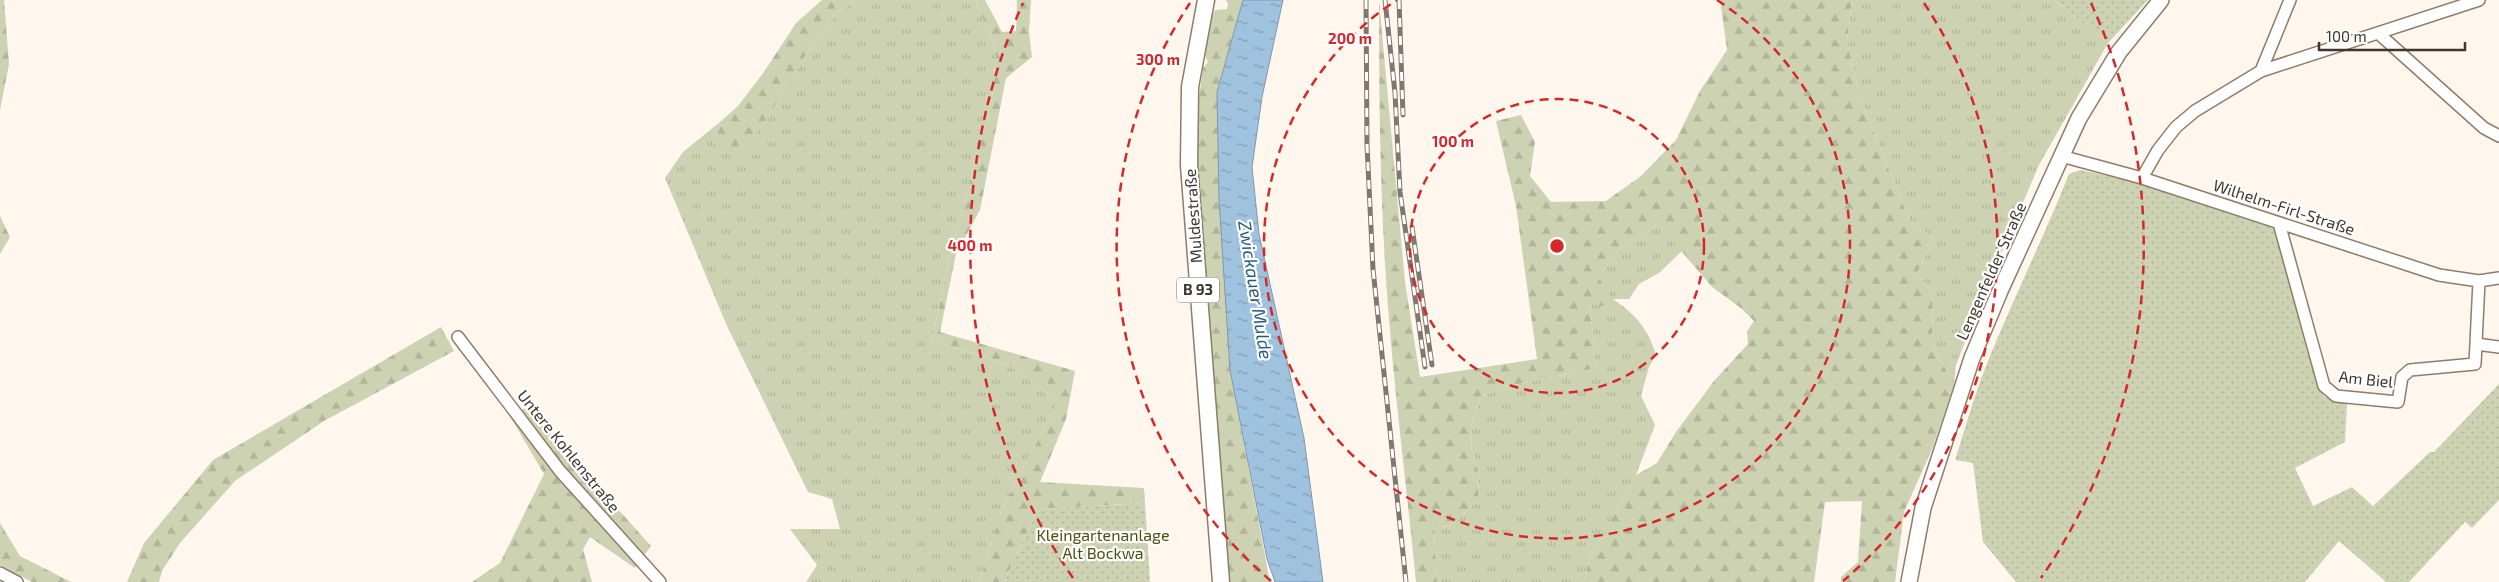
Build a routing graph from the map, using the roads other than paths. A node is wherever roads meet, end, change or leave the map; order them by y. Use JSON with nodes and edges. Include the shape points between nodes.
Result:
{"nodes":[{"id":1,"x":1206,"y":0,"type":"edge"},
{"id":2,"x":2161,"y":0,"type":"edge"},
{"id":3,"x":2290,"y":0,"type":"edge"},
{"id":4,"x":2479,"y":0,"type":"edge"},
{"id":5,"x":2378,"y":33,"type":"junction"},
{"id":6,"x":2260,"y":71,"type":"junction"},
{"id":7,"x":2499,"y":136,"type":"edge"},
{"id":8,"x":2061,"y":156,"type":"junction"},
{"id":9,"x":2142,"y":178,"type":"junction"},
{"id":10,"x":2279,"y":223,"type":"junction"},
{"id":11,"x":2499,"y":278,"type":"edge"},
{"id":12,"x":2479,"y":281,"type":"junction"},
{"id":13,"x":458,"y":337,"type":"dead end"},
{"id":14,"x":2476,"y":344,"type":"junction"},
{"id":15,"x":2499,"y":347,"type":"edge"},
{"id":16,"x":0,"y":574,"type":"edge"},
{"id":17,"x":17,"y":582,"type":"edge"},
{"id":18,"x":660,"y":582,"type":"edge"},
{"id":19,"x":1221,"y":582,"type":"edge"},
{"id":20,"x":1909,"y":582,"type":"edge"}],
"edges":[{"from":1,"to":19,"type":"main road","name":"Muldestraße","number":"B 93","via":[[1190,87],[1188,165]]},
{"from":2,"to":8,"type":"main road","name":"Lengenfelder Straße","via":[[2119,52],[2078,118]]},
{"from":3,"to":6,"type":"street"},
{"from":4,"to":5,"type":"street"},
{"from":5,"to":6,"type":"street"},
{"from":5,"to":7,"type":"street","via":[[2484,128]]},
{"from":6,"to":9,"type":"street","via":[[2195,111],[2176,127]]},
{"from":8,"to":9,"type":"street","name":"Wilhelm-Firl-Straße"},
{"from":8,"to":20,"type":"main road","name":"Lengenfelder Straße","via":[[1972,358],[1923,508]]},
{"from":9,"to":10,"type":"street","name":"Wilhelm-Firl-Straße"},
{"from":10,"to":12,"type":"street","name":"Wilhelm-Firl-Straße","via":[[2439,275]]},
{"from":10,"to":14,"type":"street","name":"Am Biel","via":[[2324,386],[2336,396],[2398,402],[2402,377],[2410,370],[2475,364]]},
{"from":11,"to":12,"type":"street","name":"Wilhelm-Firl-Straße"},
{"from":12,"to":14,"type":"street","name":"Am Biel"},
{"from":13,"to":18,"type":"street","name":"Untere Kohlenstraße","via":[[560,471]]},
{"from":14,"to":15,"type":"street"},
{"from":16,"to":17,"type":"street"}]}
